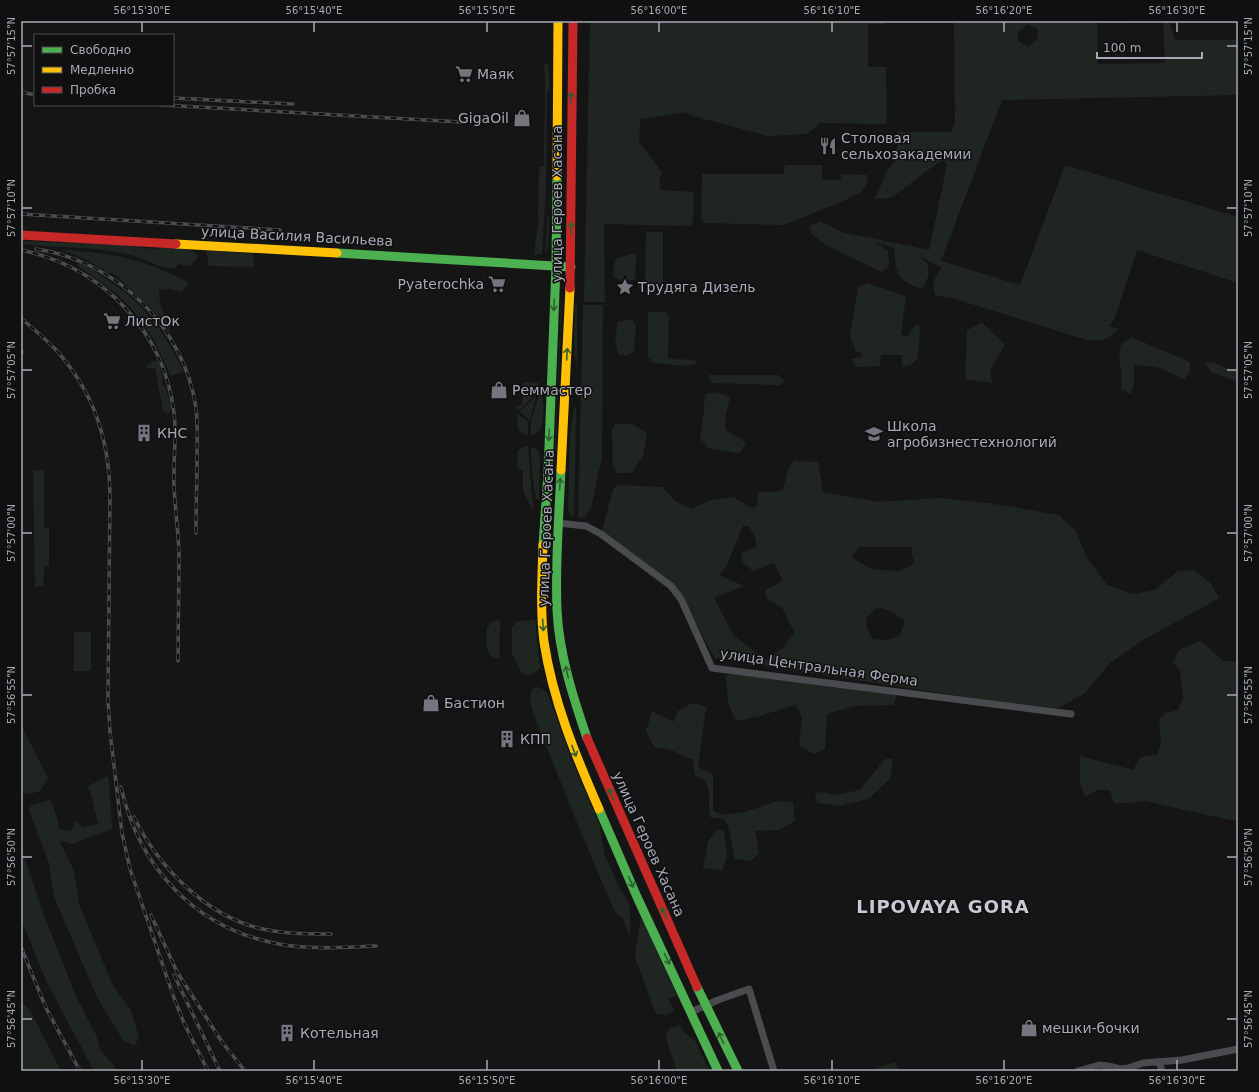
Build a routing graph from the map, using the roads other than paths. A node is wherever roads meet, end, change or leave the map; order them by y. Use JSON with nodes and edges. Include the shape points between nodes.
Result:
{"nodes":[{"id":1,"x":558,"y":21,"type":"edge"},
{"id":2,"x":573,"y":21,"type":"edge"},
{"id":3,"x":21,"y":235,"type":"edge"},
{"id":4,"x":556,"y":266,"type":"junction"},
{"id":5,"x":571,"y":267,"type":"junction"},
{"id":6,"x":558,"y":523,"type":"junction"},
{"id":7,"x":1071,"y":714,"type":"dead end"},
{"id":8,"x":706,"y":1005,"type":"junction"},
{"id":9,"x":691,"y":1012,"type":"junction"},
{"id":10,"x":1238,"y":1049,"type":"edge"},
{"id":11,"x":1160,"y":1062,"type":"junction"},
{"id":12,"x":718,"y":1071,"type":"edge"},
{"id":13,"x":738,"y":1071,"type":"edge"},
{"id":14,"x":774,"y":1071,"type":"edge"},
{"id":15,"x":1078,"y":1071,"type":"edge"},
{"id":16,"x":1162,"y":1071,"type":"edge"}],
"edges":[{"from":1,"to":4,"type":"main road","name":"улица Героев Хасана"},
{"from":5,"to":2,"type":"main road","name":"улица Героев Хасана","one_way":true},
{"from":3,"to":4,"type":"main road","name":"улица Василия Васильева"},
{"from":4,"to":5,"type":"main road","name":"улица Василия Васильева"},
{"from":4,"to":9,"type":"main road","name":"улица Героев Хасана","one_way":true,"via":[[543,530],[544,641],[551,677],[572,747],[634,891]]},
{"from":6,"to":5,"type":"main road","name":"улица Героев Хасана","one_way":true},
{"from":6,"to":7,"type":"street","name":"улица Центральная Ферма","via":[[586,526],[607,538],[671,586],[682,599],[712,668]]},
{"from":8,"to":6,"type":"main road","name":"улица Героев Хасана","one_way":true,"via":[[601,771],[580,717],[567,674],[557,611]]},
{"from":8,"to":9,"type":"street"},
{"from":13,"to":8,"type":"main road","name":"улица Героев Хасана","one_way":true},
{"from":8,"to":14,"type":"street","via":[[749,989]]},
{"from":9,"to":12,"type":"main road","name":"улица Героев Хасана"},
{"from":10,"to":11,"type":"street"},
{"from":11,"to":15,"type":"street","via":[[1143,1063],[1121,1069],[1099,1065]]},
{"from":11,"to":16,"type":"street"}]}
